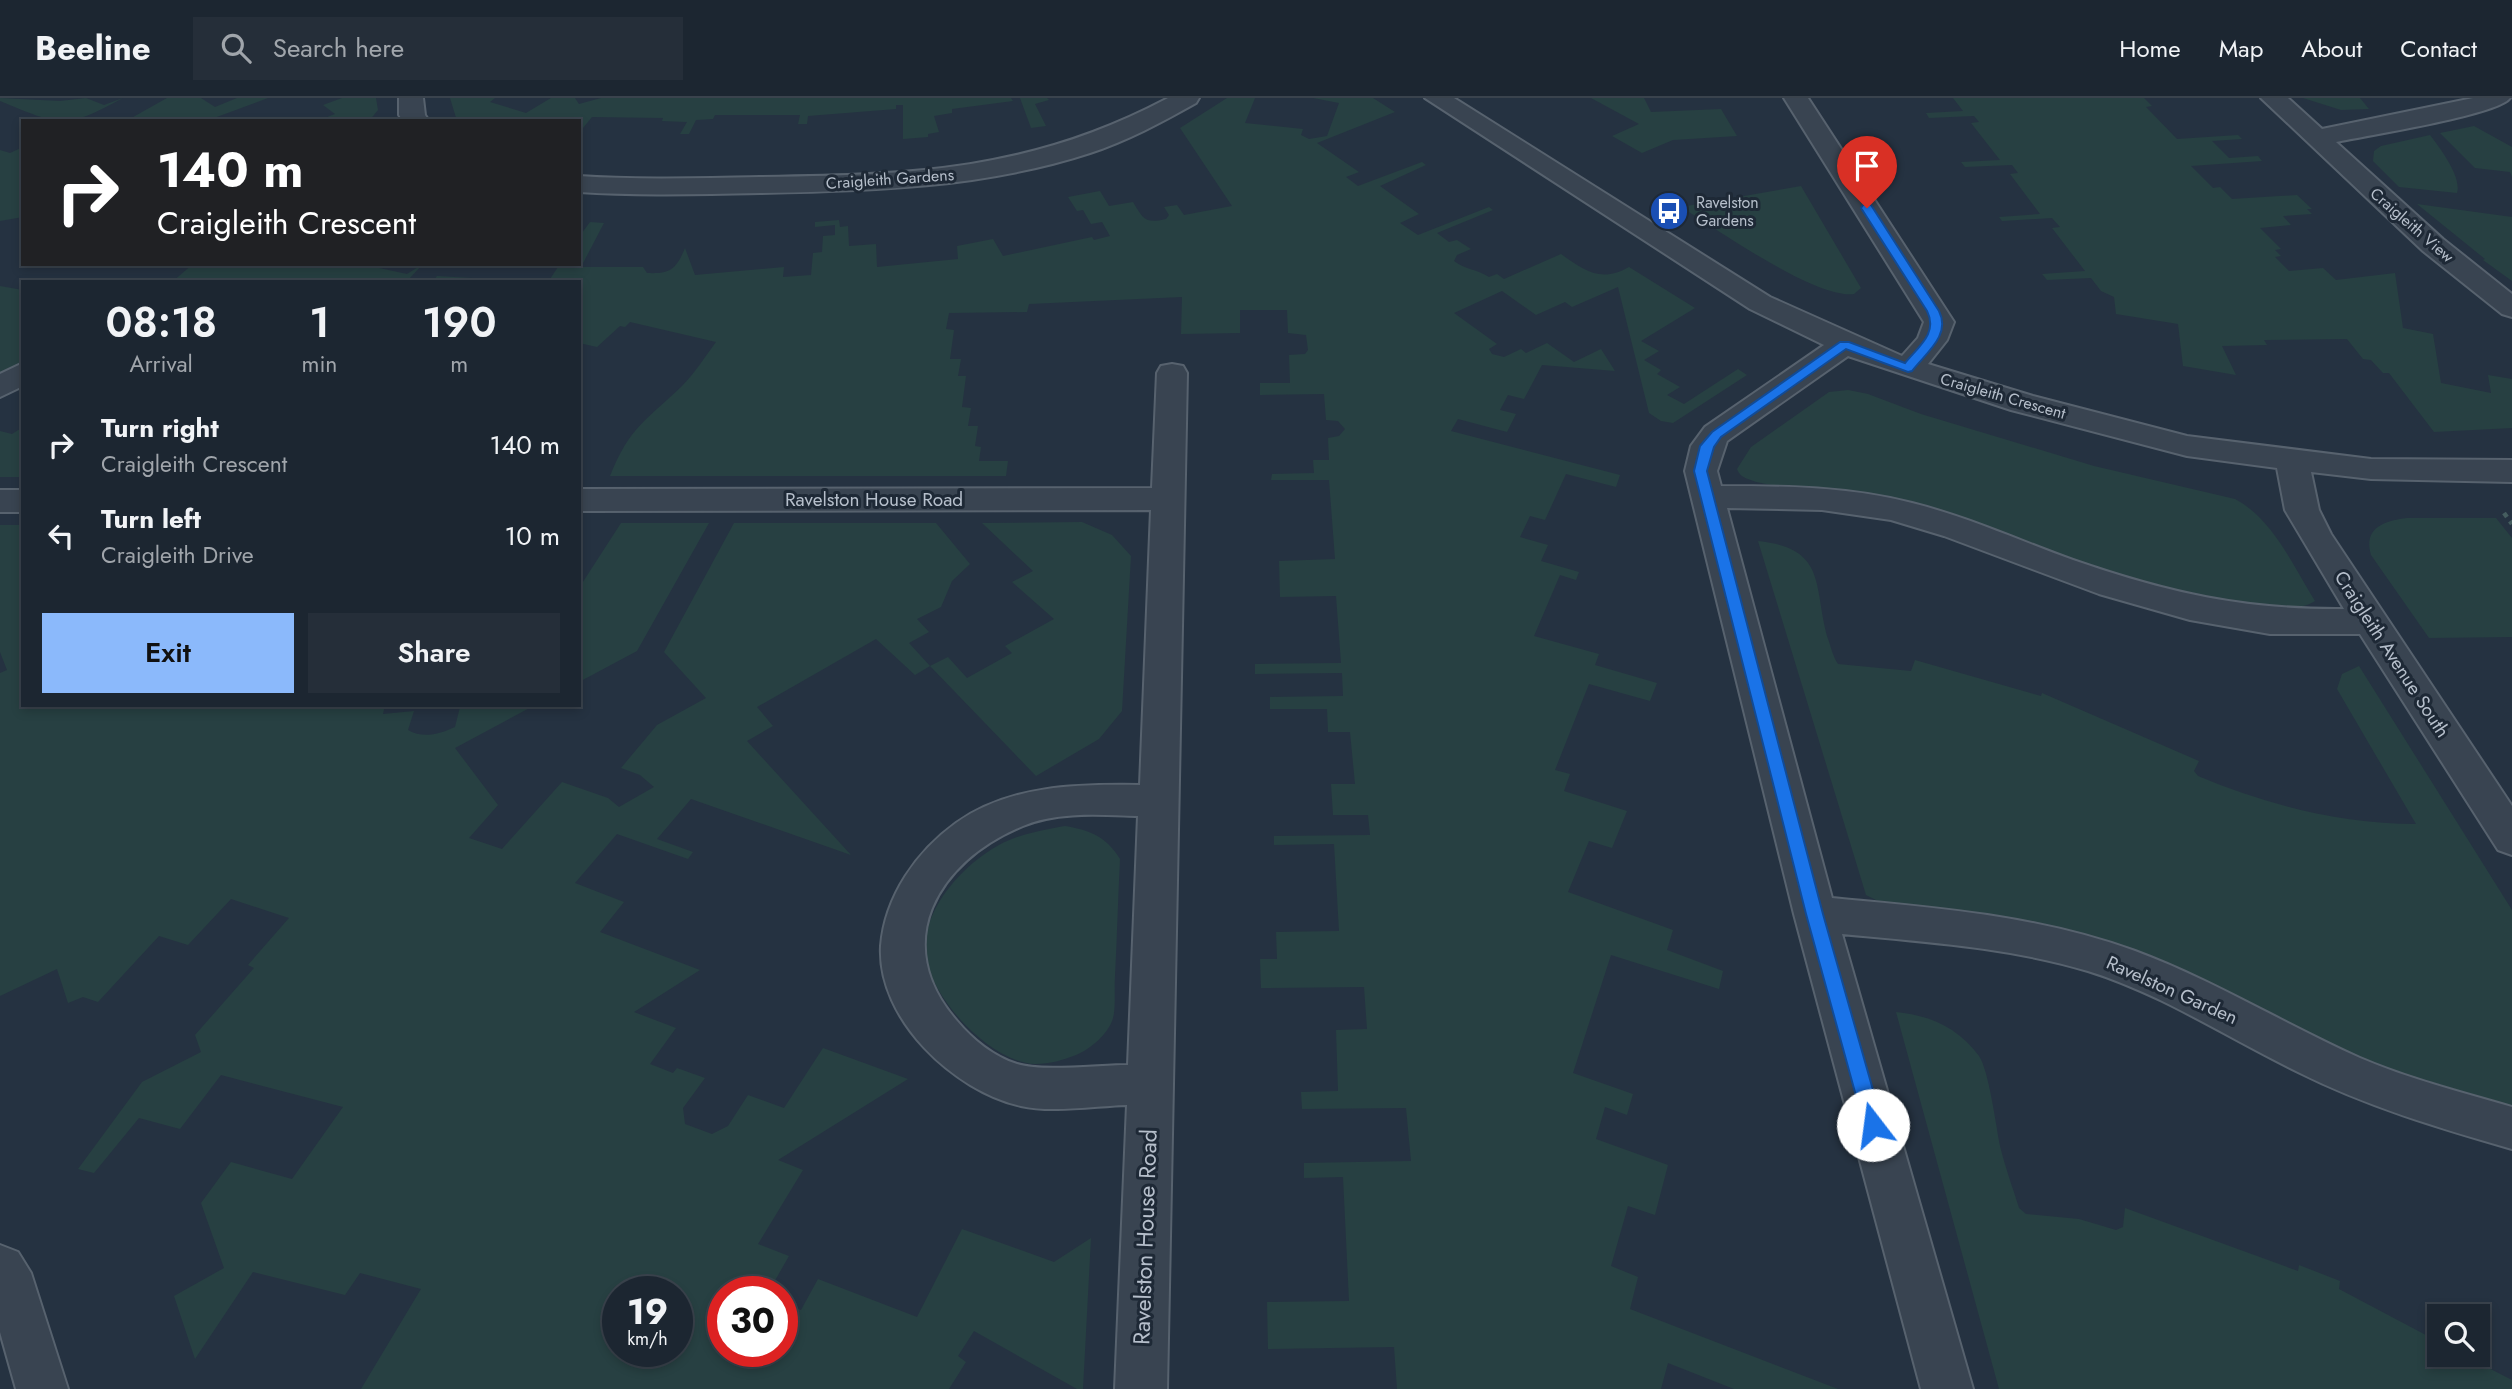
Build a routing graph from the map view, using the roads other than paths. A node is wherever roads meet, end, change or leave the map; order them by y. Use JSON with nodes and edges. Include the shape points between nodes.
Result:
{"nodes":[{"id":1,"x":1186,"y":98,"type":"edge"},
{"id":2,"x":1437,"y":98,"type":"edge"},
{"id":3,"x":1796,"y":98,"type":"edge"},
{"id":4,"x":2273,"y":98,"type":"edge"},
{"id":5,"x":2498,"y":98,"type":"edge"},
{"id":6,"x":2316,"y":138,"type":"junction"},
{"id":7,"x":581,"y":184,"type":"edge"},
{"id":8,"x":2512,"y":308,"type":"edge"},
{"id":9,"x":1845,"y":344,"type":"junction"},
{"id":10,"x":1908,"y":368,"type":"junction"},
{"id":11,"x":21,"y":373,"type":"edge"},
{"id":12,"x":1172,"y":373,"type":"dead end"},
{"id":13,"x":0,"y":388,"type":"edge"},
{"id":14,"x":2292,"y":460,"type":"junction"},
{"id":15,"x":2512,"y":471,"type":"edge"},
{"id":16,"x":1706,"y":497,"type":"junction"},
{"id":17,"x":1168,"y":499,"type":"junction"},
{"id":18,"x":581,"y":500,"type":"edge"},
{"id":19,"x":0,"y":501,"type":"edge"},
{"id":20,"x":21,"y":501,"type":"edge"},
{"id":21,"x":2371,"y":622,"type":"junction"},
{"id":22,"x":1159,"y":800,"type":"junction"},
{"id":23,"x":2512,"y":839,"type":"edge"},
{"id":24,"x":1815,"y":914,"type":"junction"},
{"id":25,"x":1150,"y":1085,"type":"junction"},
{"id":26,"x":2512,"y":1128,"type":"edge"},
{"id":27,"x":0,"y":1269,"type":"edge"},
{"id":28,"x":42,"y":1389,"type":"edge"},
{"id":29,"x":1140,"y":1389,"type":"edge"},
{"id":30,"x":1947,"y":1389,"type":"edge"}],
"edges":[{"from":1,"to":7,"type":"street","name":"Craigleith Gardens","via":[[1143,125],[1016,167],[937,178],[802,184]]},
{"from":2,"to":9,"type":"street","name":"Craigleith Crescent","via":[[1760,303]]},
{"from":3,"to":10,"type":"street","via":[[1938,322],[1932,340]]},
{"from":4,"to":6,"type":"street","name":"Craigleith View"},
{"from":5,"to":6,"type":"street"},
{"from":6,"to":8,"type":"street","name":"Craigleith View","via":[[2433,245]]},
{"from":9,"to":10,"type":"street","name":"Craigleith Crescent"},
{"from":9,"to":16,"type":"street","via":[[1716,435],[1702,458]]},
{"from":10,"to":14,"type":"street","name":"Craigleith Crescent","via":[[2155,439]]},
{"from":11,"to":13,"type":"street"},
{"from":12,"to":17,"type":"street","name":"Ravelston House Road"},
{"from":14,"to":15,"type":"street","name":"Craigleith Crescent","via":[[2410,471]]},
{"from":14,"to":21,"type":"street","name":"Craigleith Avenue South","via":[[2302,510]]},
{"from":16,"to":21,"type":"street","via":[[1797,496],[1892,509],[1975,534],[2130,592],[2187,606],[2270,621]]},
{"from":16,"to":24,"type":"street"},
{"from":17,"to":18,"type":"street","name":"Ravelston House Road"},
{"from":17,"to":22,"type":"street","name":"Ravelston House Road"},
{"from":19,"to":20,"type":"street"},
{"from":21,"to":23,"type":"street","name":"Craigleith Avenue South"},
{"from":22,"to":25,"type":"street","name":"Ravelston House Road"},
{"from":22,"to":25,"type":"street","via":[[1046,802],[979,830],[929,873],[911,903],[902,943],[902,964],[913,1001],[934,1030],[989,1073],[1023,1086]]},
{"from":24,"to":26,"type":"street","name":"Ravelston Garden","via":[[2014,937],[2086,953],[2161,981],[2357,1077]]},
{"from":24,"to":30,"type":"street"},
{"from":25,"to":29,"type":"street","name":"Ravelston House Road"},
{"from":27,"to":28,"type":"street","via":[[13,1290]]}]}
